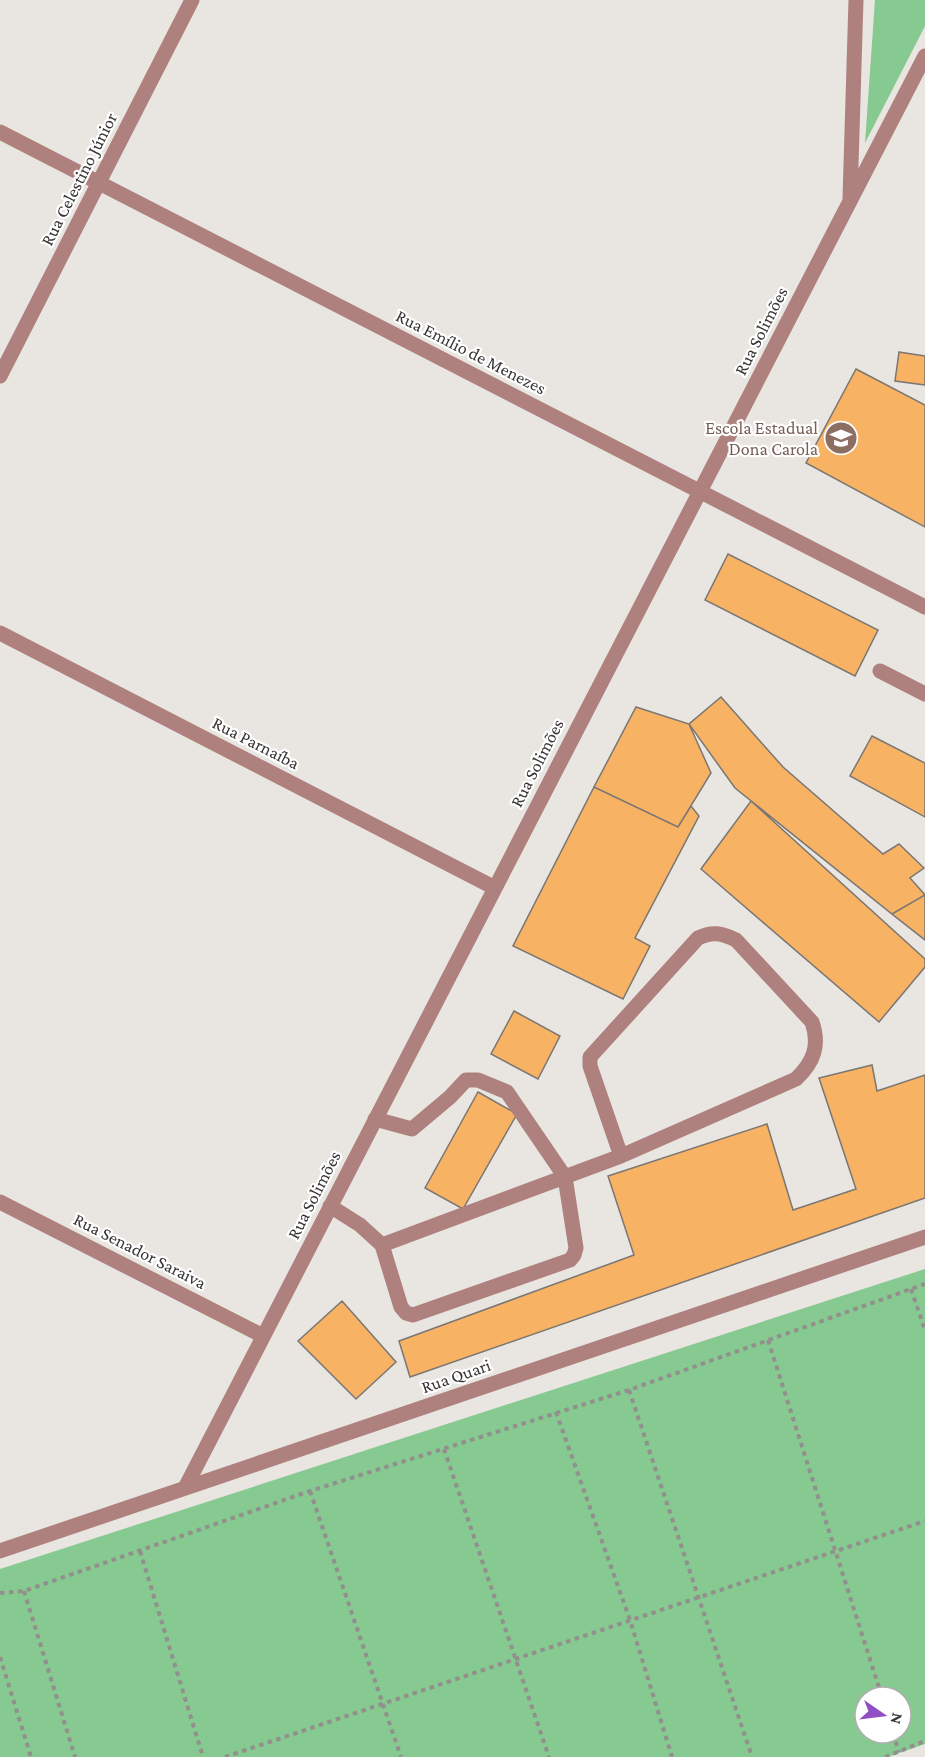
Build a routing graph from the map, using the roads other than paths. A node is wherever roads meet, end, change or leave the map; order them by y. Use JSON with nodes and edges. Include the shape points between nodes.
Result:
{"nodes":[{"id":1,"x":192,"y":0,"type":"edge"},
{"id":2,"x":856,"y":0,"type":"edge"},
{"id":3,"x":925,"y":56,"type":"edge"},
{"id":4,"x":0,"y":132,"type":"edge"},
{"id":5,"x":99,"y":183,"type":"junction"},
{"id":6,"x":850,"y":201,"type":"junction"},
{"id":7,"x":0,"y":376,"type":"edge"},
{"id":8,"x":700,"y":491,"type":"junction"},
{"id":9,"x":925,"y":607,"type":"edge"},
{"id":10,"x":0,"y":633,"type":"edge"},
{"id":11,"x":879,"y":671,"type":"dead end"},
{"id":12,"x":925,"y":694,"type":"edge"},
{"id":13,"x":495,"y":888,"type":"junction"},
{"id":14,"x":375,"y":1119,"type":"junction"},
{"id":15,"x":621,"y":1156,"type":"junction"},
{"id":16,"x":565,"y":1177,"type":"junction"},
{"id":17,"x":0,"y":1202,"type":"edge"},
{"id":18,"x":330,"y":1206,"type":"junction"},
{"id":19,"x":925,"y":1238,"type":"edge"},
{"id":20,"x":382,"y":1245,"type":"junction"},
{"id":21,"x":263,"y":1336,"type":"junction"},
{"id":22,"x":185,"y":1488,"type":"junction"},
{"id":23,"x":0,"y":1551,"type":"edge"}],
"edges":[{"from":1,"to":5,"type":"street","name":"Rua Celestino Júnior"},
{"from":2,"to":6,"type":"street"},
{"from":3,"to":6,"type":"street","name":"Rua Solimões"},
{"from":4,"to":5,"type":"street","name":"Rua Emílio de Menezes"},
{"from":5,"to":7,"type":"street","name":"Rua Celestino Júnior"},
{"from":5,"to":8,"type":"street","name":"Rua Emílio de Menezes"},
{"from":6,"to":8,"type":"street","name":"Rua Solimões"},
{"from":8,"to":9,"type":"street","name":"Rua Emílio de Menezes"},
{"from":8,"to":13,"type":"street","name":"Rua Solimões"},
{"from":10,"to":13,"type":"street","name":"Rua Parnaíba"},
{"from":11,"to":12,"type":"street"},
{"from":13,"to":14,"type":"street","name":"Rua Solimões"},
{"from":14,"to":16,"type":"street","via":[[412,1129],[466,1080],[478,1080],[507,1092]]},
{"from":14,"to":18,"type":"street","name":"Rua Solimões"},
{"from":15,"to":15,"type":"street","via":[[796,1079],[811,1063],[816,1043],[812,1022],[736,940],[725,934],[698,938],[590,1057]]},
{"from":15,"to":16,"type":"street"},
{"from":16,"to":20,"type":"street"},
{"from":16,"to":20,"type":"street","via":[[576,1248],[570,1260],[413,1315],[401,1307]]},
{"from":17,"to":21,"type":"street","name":"Rua Senador Saraiva"},
{"from":18,"to":20,"type":"street"},
{"from":18,"to":21,"type":"street","name":"Rua Solimões"},
{"from":19,"to":22,"type":"street","name":"Rua Quari"},
{"from":21,"to":22,"type":"street","name":"Rua Solimões"},
{"from":22,"to":23,"type":"street","name":"Rua Quari"}]}
